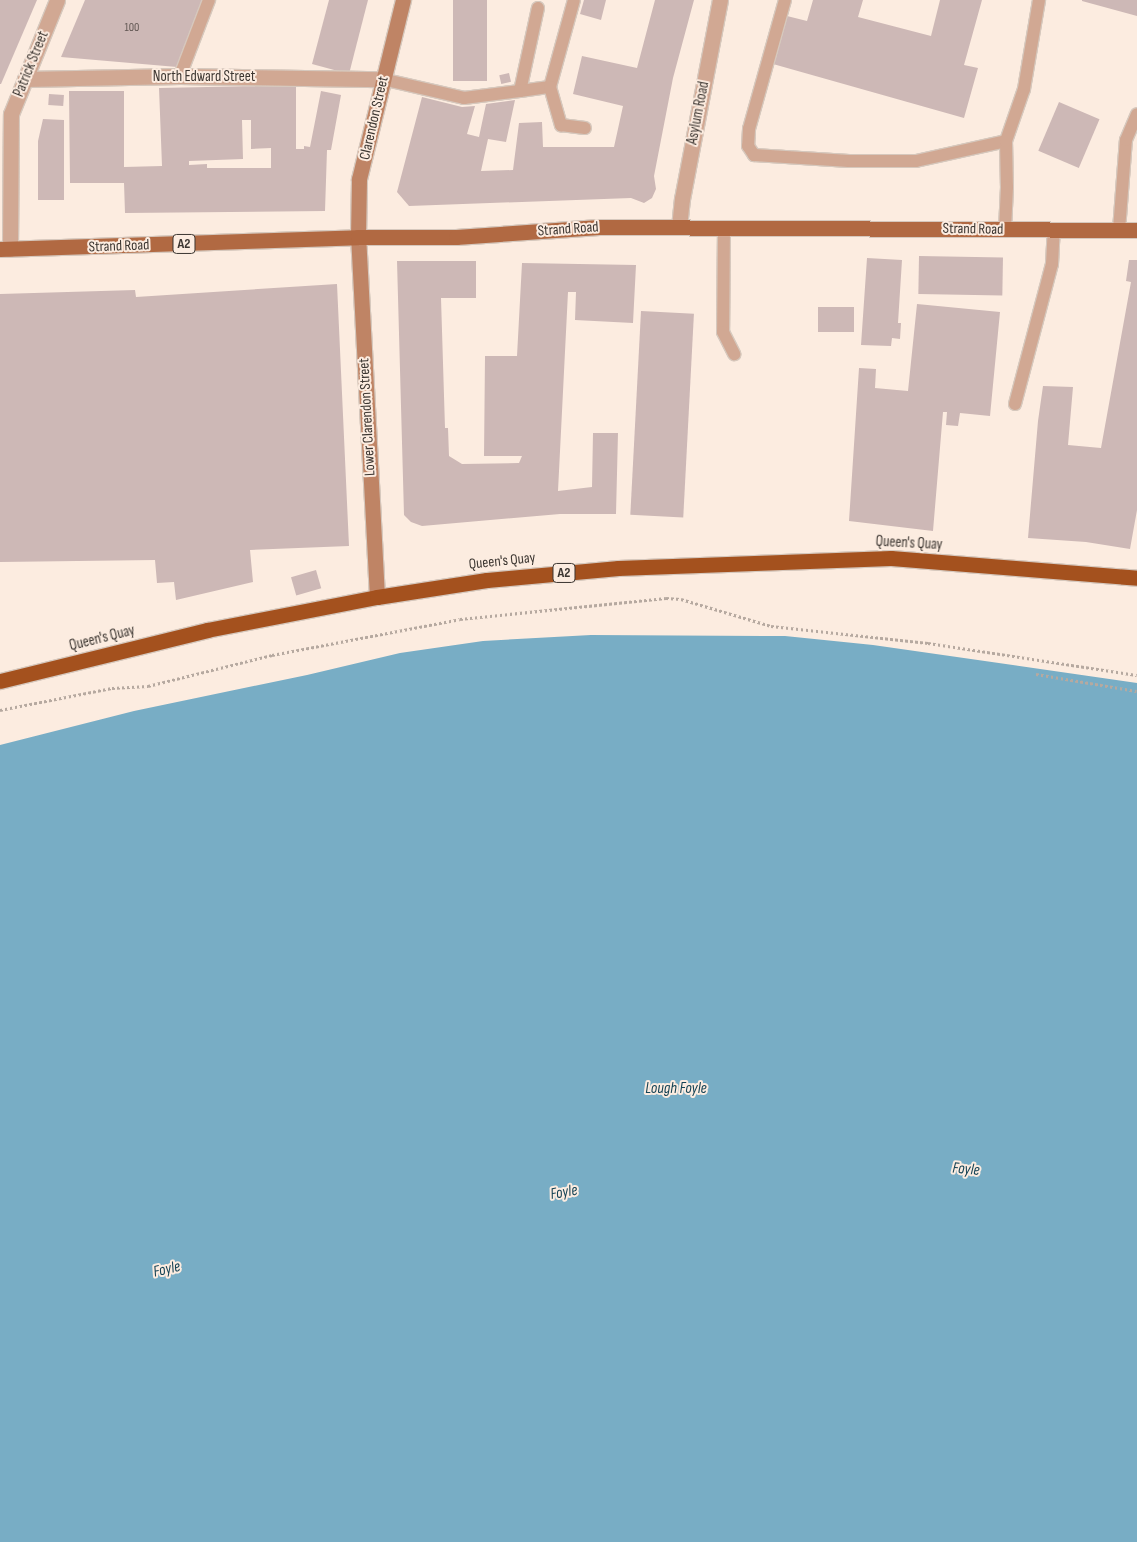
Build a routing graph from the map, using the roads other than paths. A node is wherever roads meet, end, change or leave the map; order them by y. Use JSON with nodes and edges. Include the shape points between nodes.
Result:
{"nodes":[{"id":1,"x":57,"y":0,"type":"edge"},
{"id":2,"x":208,"y":0,"type":"edge"},
{"id":3,"x":403,"y":0,"type":"edge"},
{"id":4,"x":574,"y":0,"type":"edge"},
{"id":5,"x":720,"y":0,"type":"edge"},
{"id":6,"x":785,"y":0,"type":"edge"},
{"id":7,"x":1039,"y":0,"type":"edge"},
{"id":8,"x":538,"y":8,"type":"dead end"},
{"id":9,"x":180,"y":76,"type":"junction"},
{"id":10,"x":382,"y":79,"type":"junction"},
{"id":11,"x":25,"y":80,"type":"junction"},
{"id":12,"x":550,"y":87,"type":"junction"},
{"id":13,"x":520,"y":91,"type":"junction"},
{"id":14,"x":1137,"y":114,"type":"edge"},
{"id":15,"x":585,"y":128,"type":"dead end"},
{"id":16,"x":1006,"y":141,"type":"junction"},
{"id":17,"x":679,"y":227,"type":"junction"},
{"id":18,"x":724,"y":227,"type":"junction"},
{"id":19,"x":1005,"y":230,"type":"junction"},
{"id":20,"x":1054,"y":230,"type":"junction"},
{"id":21,"x":1119,"y":230,"type":"junction"},
{"id":22,"x":1137,"y":230,"type":"edge"},
{"id":23,"x":358,"y":237,"type":"junction"},
{"id":24,"x":5,"y":249,"type":"edge"},
{"id":25,"x":734,"y":354,"type":"dead end"},
{"id":26,"x":1015,"y":404,"type":"dead end"},
{"id":27,"x":1137,"y":578,"type":"edge"},
{"id":28,"x":377,"y":597,"type":"junction"},
{"id":29,"x":0,"y":681,"type":"edge"}],
"edges":[{"from":1,"to":11,"type":"street","name":"Patrick Street"},
{"from":2,"to":9,"type":"lane"},
{"from":3,"to":10,"type":"main road","name":"Clarendon Street"},
{"from":4,"to":12,"type":"lane"},
{"from":5,"to":17,"type":"street","name":"Asylum Road"},
{"from":6,"to":16,"type":"lane","via":[[748,129],[748,146],[754,155],[916,161]]},
{"from":7,"to":16,"type":"lane","via":[[1024,89]]},
{"from":8,"to":13,"type":"lane"},
{"from":9,"to":10,"type":"street","name":"North Edward Street"},
{"from":9,"to":11,"type":"street","name":"North Edward Street"},
{"from":10,"to":13,"type":"lane","via":[[464,98]]},
{"from":10,"to":23,"type":"main road","name":"Clarendon Street","via":[[359,178]]},
{"from":11,"to":24,"type":"street","name":"Patrick Street","via":[[12,114]]},
{"from":12,"to":13,"type":"lane"},
{"from":12,"to":15,"type":"lane","via":[[561,125]]},
{"from":14,"to":21,"type":"lane","via":[[1126,140]]},
{"from":16,"to":19,"type":"lane"},
{"from":17,"to":18,"type":"main road","name":"Strand Road","number":"A2"},
{"from":17,"to":23,"type":"main road","name":"Strand Road","number":"A2","via":[[599,227],[456,237]]},
{"from":18,"to":19,"type":"main road","name":"Strand Road","number":"A2"},
{"from":18,"to":25,"type":"lane","via":[[723,332]]},
{"from":19,"to":20,"type":"main road","name":"Strand Road","number":"A2"},
{"from":20,"to":21,"type":"main road","name":"Strand Road","number":"A2"},
{"from":20,"to":26,"type":"lane","via":[[1052,264]]},
{"from":21,"to":22,"type":"main road","name":"Strand Road","number":"A2"},
{"from":23,"to":24,"type":"main road","name":"Strand Road","number":"A2"},
{"from":23,"to":28,"type":"main road","name":"Lower Clarendon Street"},
{"from":27,"to":28,"type":"highway","name":"Queen's Quay","number":"A2","via":[[891,558],[618,568],[487,580]]},
{"from":28,"to":29,"type":"highway","name":"Queen's Quay","number":"A2","via":[[207,630]]}]}
